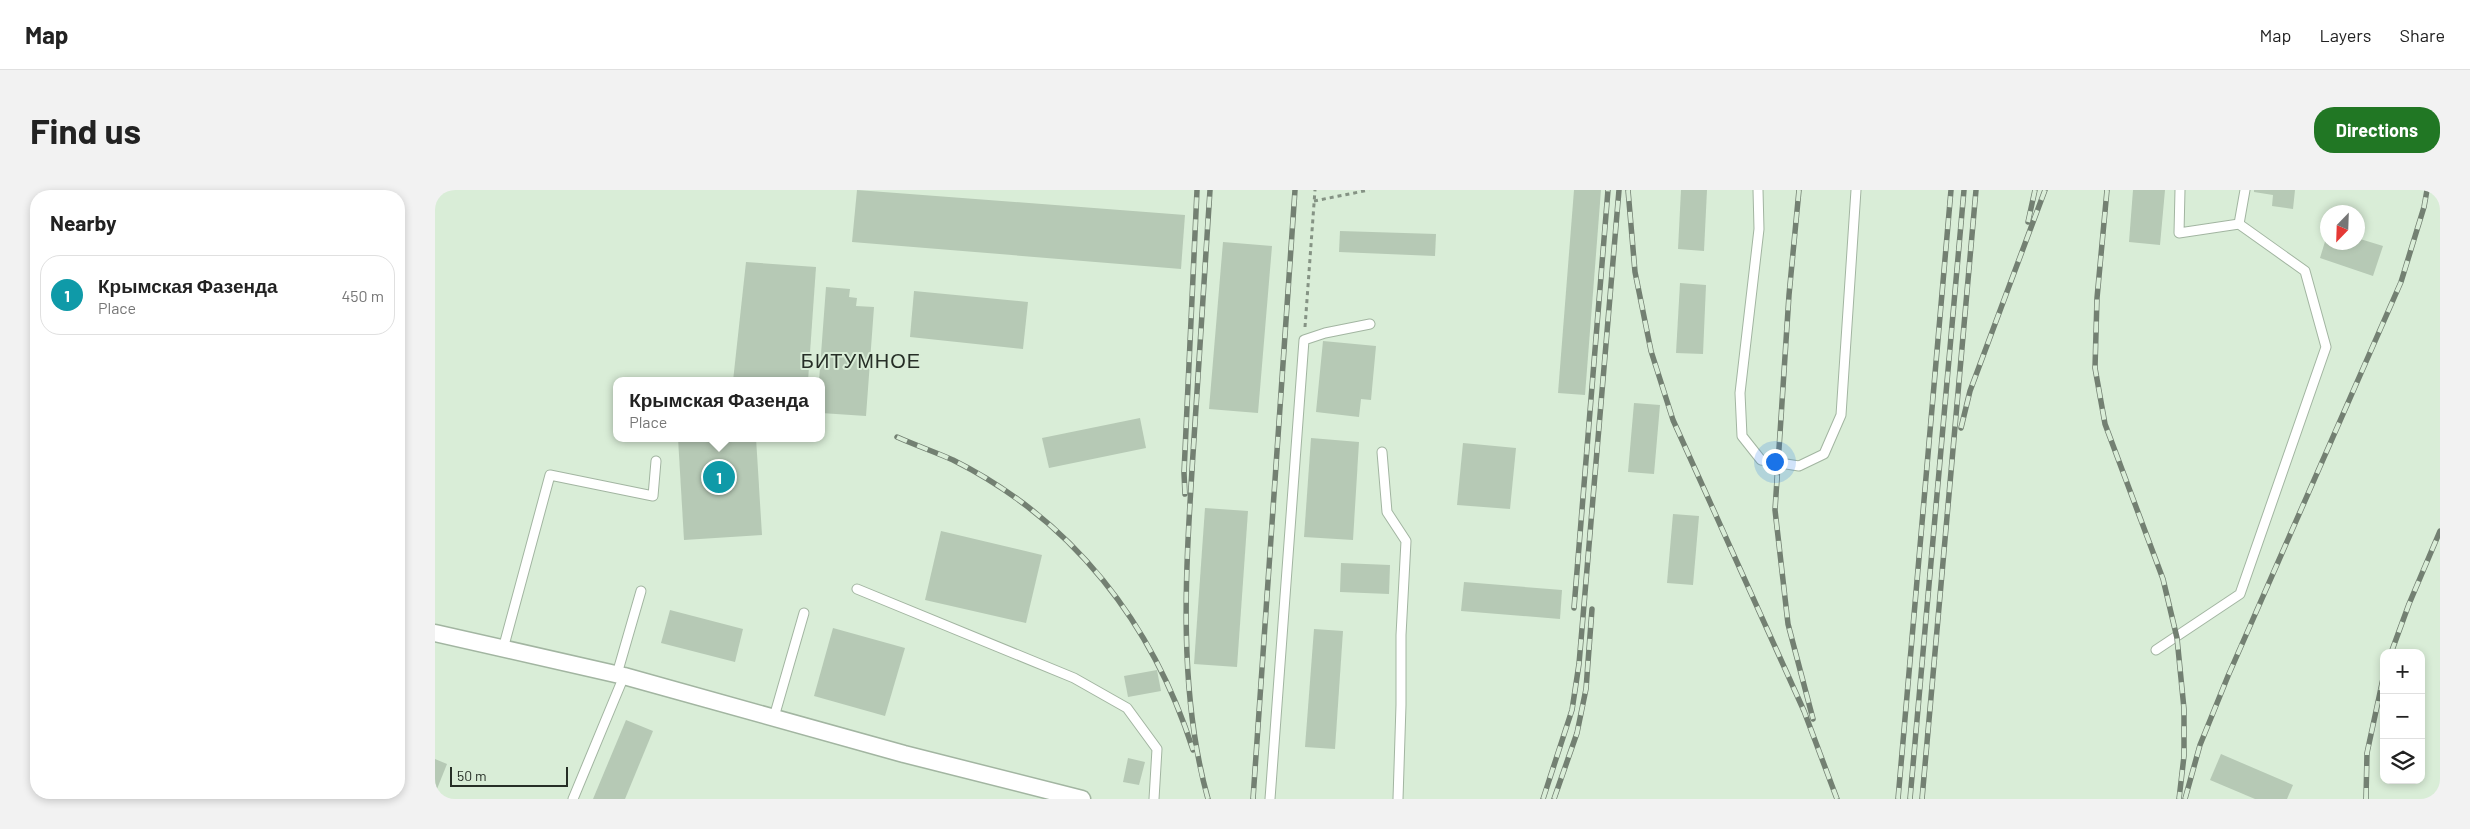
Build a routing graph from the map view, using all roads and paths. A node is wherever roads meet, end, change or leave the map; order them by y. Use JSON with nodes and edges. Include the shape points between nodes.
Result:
{"nodes":[{"id":1,"x":1315,"y":190,"type":"edge"},
{"id":2,"x":1369,"y":190,"type":"edge"},
{"id":3,"x":1758,"y":190,"type":"edge"},
{"id":4,"x":1856,"y":190,"type":"edge"},
{"id":5,"x":2180,"y":190,"type":"edge"},
{"id":6,"x":2245,"y":190,"type":"edge"},
{"id":7,"x":1315,"y":201,"type":"junction"},
{"id":8,"x":2239,"y":224,"type":"junction"},
{"id":9,"x":1370,"y":324,"type":"dead end"},
{"id":10,"x":1304,"y":340,"type":"junction"},
{"id":11,"x":1382,"y":452,"type":"dead end"},
{"id":12,"x":657,"y":460,"type":"dead end"},
{"id":13,"x":857,"y":589,"type":"dead end"},
{"id":14,"x":641,"y":591,"type":"dead end"},
{"id":15,"x":804,"y":613,"type":"dead end"},
{"id":16,"x":435,"y":633,"type":"edge"},
{"id":17,"x":503,"y":648,"type":"junction"},
{"id":18,"x":2156,"y":650,"type":"dead end"},
{"id":19,"x":621,"y":675,"type":"junction"},
{"id":20,"x":774,"y":718,"type":"junction"},
{"id":21,"x":573,"y":799,"type":"edge"},
{"id":22,"x":1082,"y":799,"type":"edge"},
{"id":23,"x":1154,"y":799,"type":"edge"},
{"id":24,"x":1271,"y":799,"type":"edge"},
{"id":25,"x":1397,"y":799,"type":"edge"}],
"edges":[{"from":1,"to":7,"type":"path"},
{"from":2,"to":7,"type":"path"},
{"from":3,"to":4,"type":"lane","via":[[1759,229],[1740,393],[1742,436],[1761,460],[1799,466],[1824,454],[1841,415]]},
{"from":5,"to":8,"type":"lane","via":[[2179,233]]},
{"from":6,"to":8,"type":"lane"},
{"from":7,"to":10,"type":"path"},
{"from":8,"to":18,"type":"lane","via":[[2305,271],[2326,347],[2240,594]]},
{"from":9,"to":10,"type":"lane"},
{"from":10,"to":24,"type":"lane"},
{"from":11,"to":25,"type":"lane","via":[[1387,512],[1406,541]]},
{"from":12,"to":17,"type":"lane","via":[[653,496],[550,475]]},
{"from":13,"to":23,"type":"lane","via":[[1074,678],[1127,708],[1157,749]]},
{"from":14,"to":19,"type":"lane"},
{"from":15,"to":20,"type":"lane"},
{"from":16,"to":17,"type":"street"},
{"from":17,"to":19,"type":"street"},
{"from":19,"to":20,"type":"street"},
{"from":19,"to":21,"type":"lane"},
{"from":20,"to":22,"type":"street"}]}
